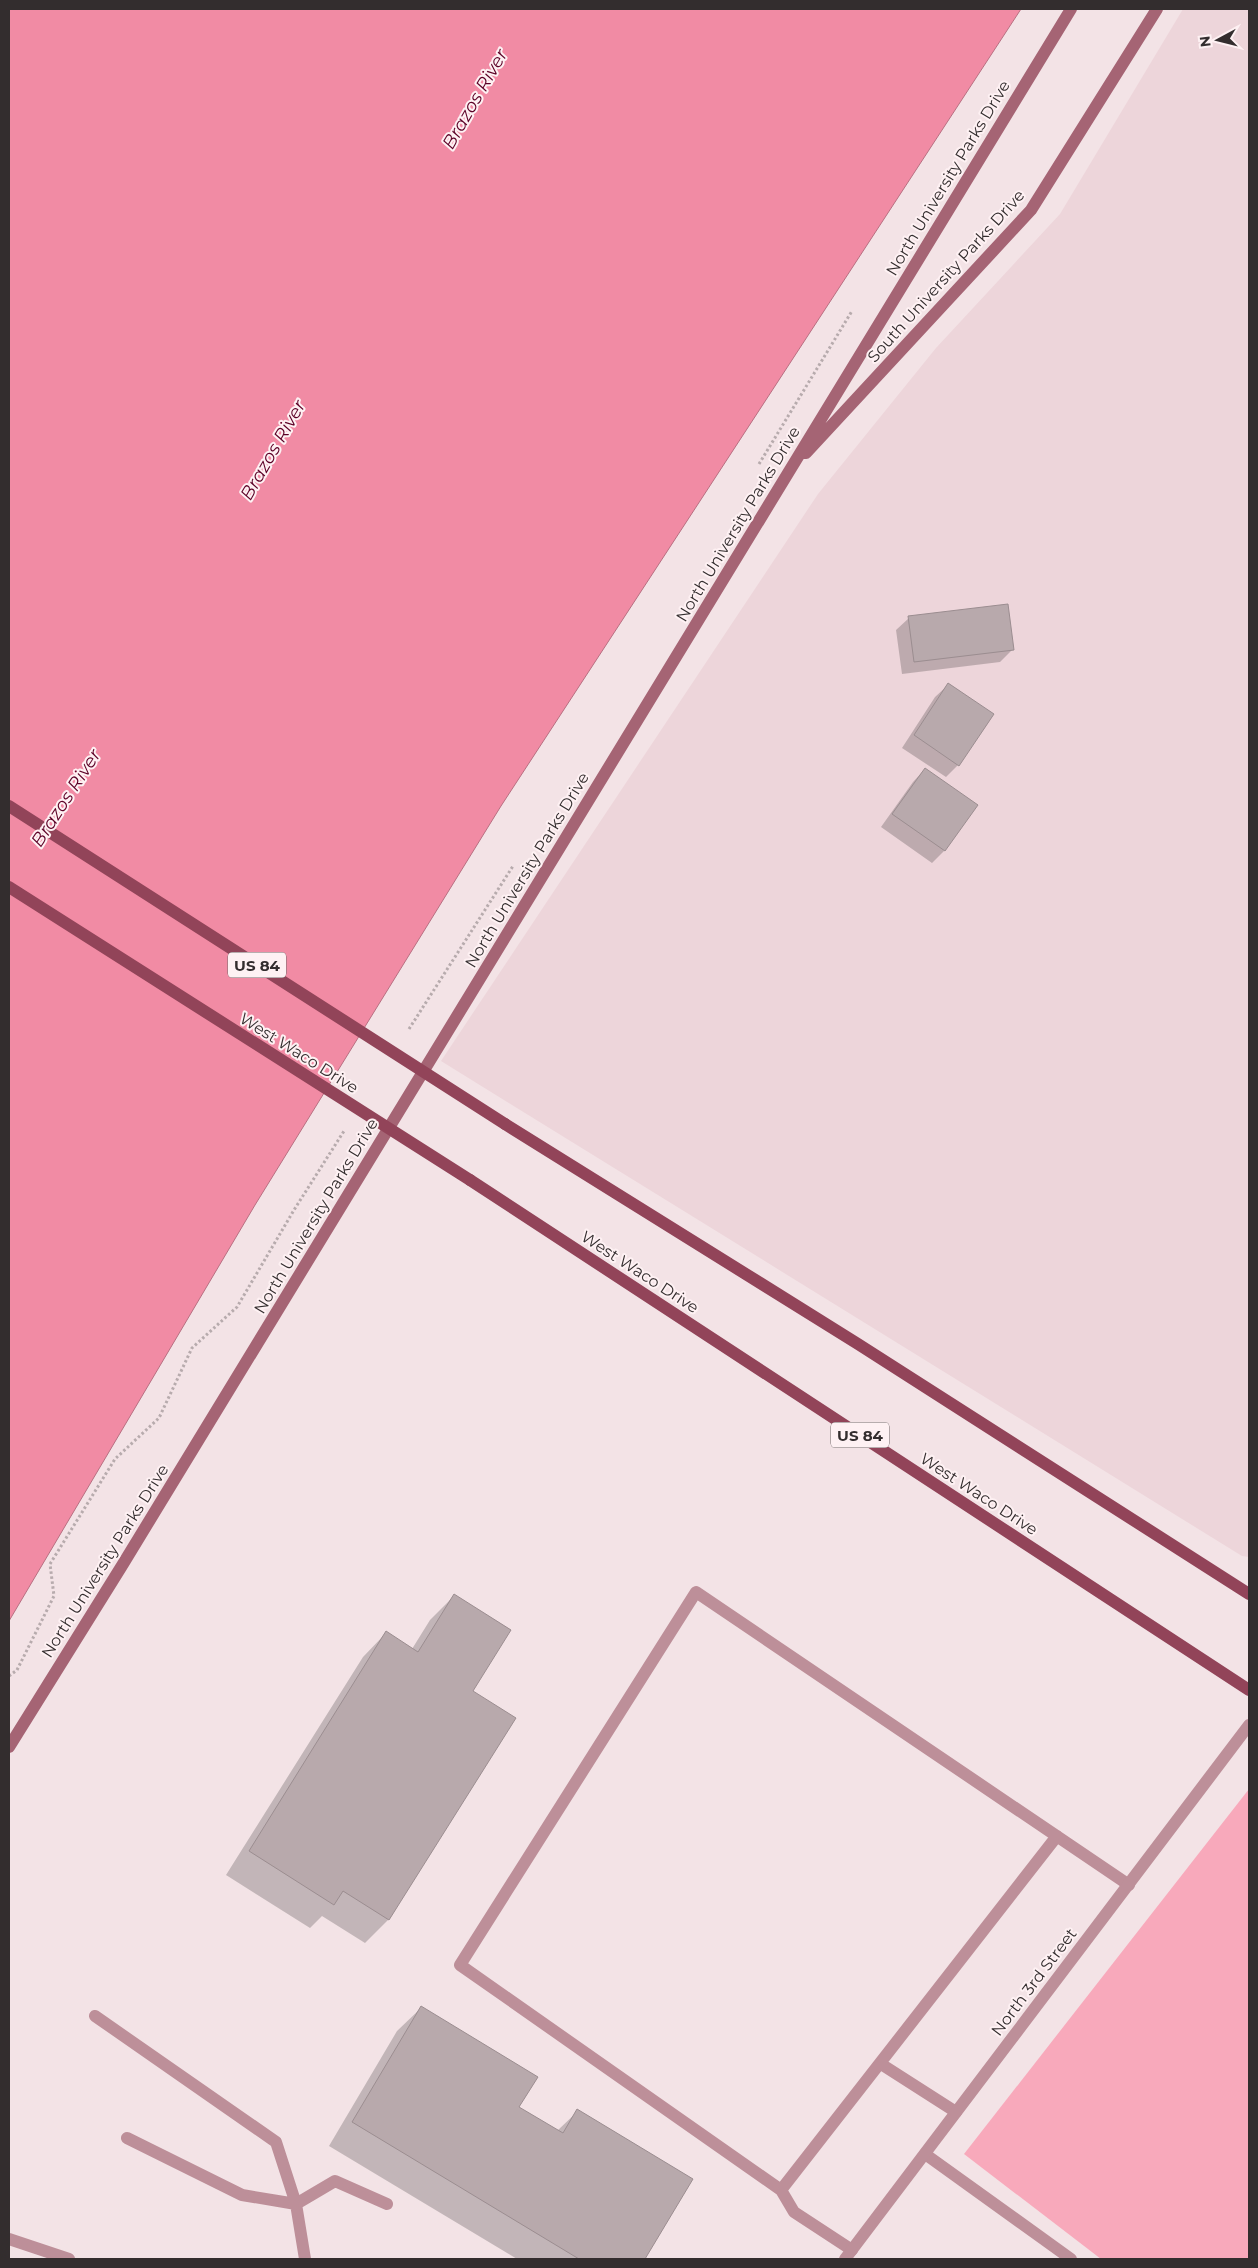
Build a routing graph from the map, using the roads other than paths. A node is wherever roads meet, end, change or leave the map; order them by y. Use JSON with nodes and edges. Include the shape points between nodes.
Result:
{"nodes":[{"id":1,"x":1071,"y":9,"type":"edge"},
{"id":2,"x":1157,"y":9,"type":"edge"},
{"id":3,"x":788,"y":473,"type":"junction"},
{"id":4,"x":9,"y":806,"type":"edge"},
{"id":5,"x":9,"y":887,"type":"edge"},
{"id":6,"x":1249,"y":1594,"type":"edge"},
{"id":7,"x":1249,"y":1690,"type":"edge"},
{"id":8,"x":1249,"y":1725,"type":"edge"},
{"id":9,"x":9,"y":1747,"type":"edge"},
{"id":10,"x":1057,"y":1836,"type":"junction"},
{"id":11,"x":1128,"y":1885,"type":"junction"},
{"id":12,"x":95,"y":2016,"type":"dead end"},
{"id":13,"x":881,"y":2064,"type":"junction"},
{"id":14,"x":956,"y":2112,"type":"junction"},
{"id":15,"x":127,"y":2138,"type":"dead end"},
{"id":16,"x":925,"y":2154,"type":"junction"},
{"id":17,"x":781,"y":2190,"type":"junction"},
{"id":18,"x":296,"y":2204,"type":"junction"},
{"id":19,"x":386,"y":2204,"type":"dead end"},
{"id":20,"x":9,"y":2239,"type":"edge"},
{"id":21,"x":848,"y":2255,"type":"edge"},
{"id":22,"x":69,"y":2259,"type":"edge"},
{"id":23,"x":304,"y":2259,"type":"edge"},
{"id":24,"x":1071,"y":2259,"type":"edge"}],
"edges":[{"from":1,"to":3,"type":"street","name":"North University Parks Drive"},
{"from":2,"to":3,"type":"street","name":"South University Parks Drive","via":[[1031,210]]},
{"from":3,"to":9,"type":"street","name":"North University Parks Drive","via":[[124,1564]]},
{"from":4,"to":6,"type":"main road","number":"US 84","bridge":true},
{"from":5,"to":7,"type":"main road","name":"West Waco Drive","number":"US 84","bridge":true,"via":[[470,1180]]},
{"from":8,"to":11,"type":"street","name":"North 3rd Street"},
{"from":10,"to":11,"type":"street"},
{"from":10,"to":13,"type":"street"},
{"from":10,"to":17,"type":"street","via":[[696,1592],[460,1964]]},
{"from":11,"to":14,"type":"street","name":"North 3rd Street"},
{"from":12,"to":18,"type":"street","via":[[276,2142]]},
{"from":13,"to":14,"type":"street"},
{"from":13,"to":17,"type":"street"},
{"from":14,"to":16,"type":"street","name":"North 3rd Street"},
{"from":15,"to":18,"type":"street","via":[[242,2195]]},
{"from":16,"to":21,"type":"street","name":"North 3rd Street"},
{"from":16,"to":24,"type":"street"},
{"from":17,"to":21,"type":"street","via":[[794,2212]]},
{"from":18,"to":19,"type":"street","via":[[336,2181]]},
{"from":18,"to":23,"type":"street"},
{"from":20,"to":22,"type":"street"}]}
